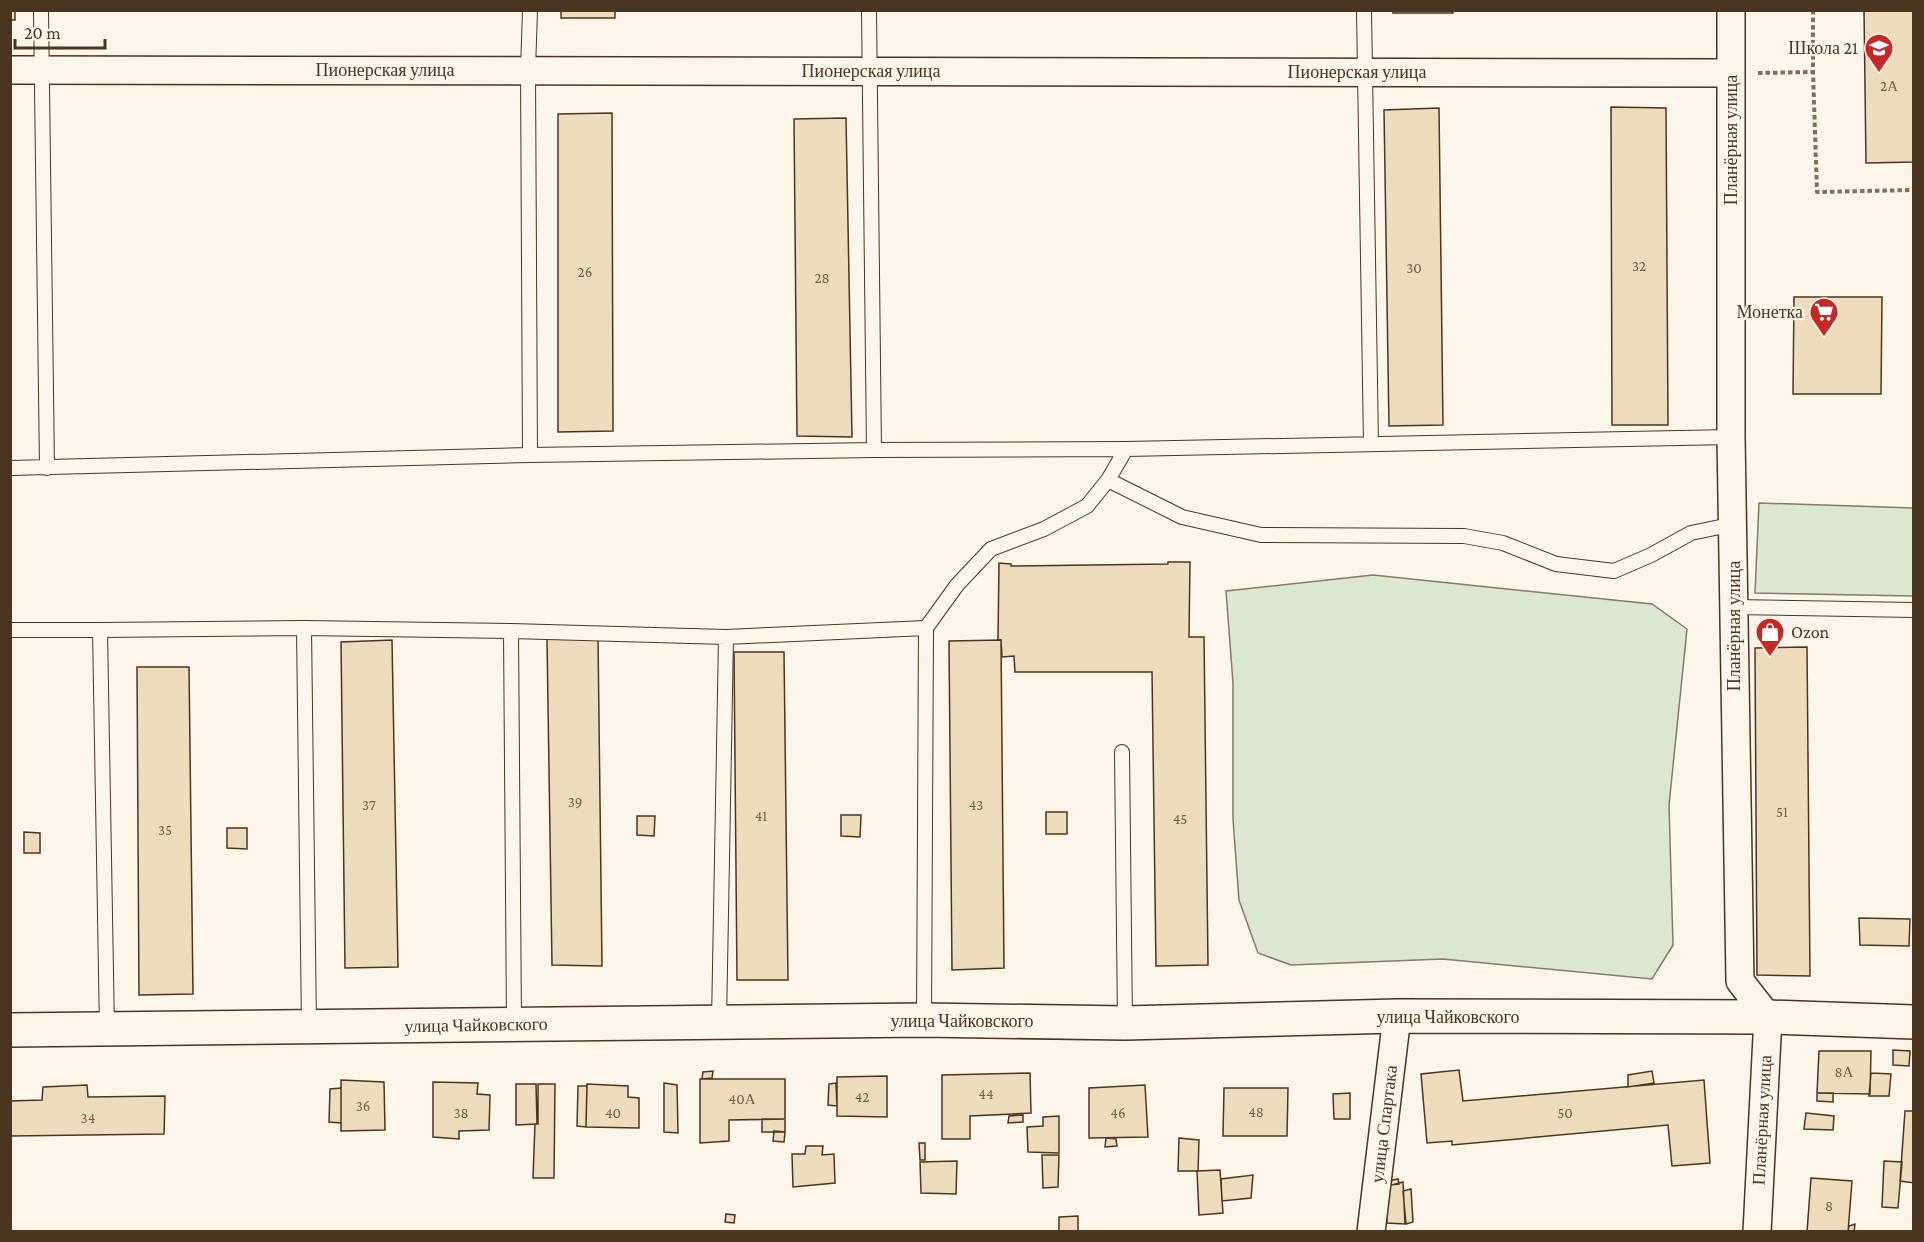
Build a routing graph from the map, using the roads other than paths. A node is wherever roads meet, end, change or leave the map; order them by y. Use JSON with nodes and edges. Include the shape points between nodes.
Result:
{"nodes":[{"id":1,"x":41,"y":10,"type":"edge"},
{"id":2,"x":530,"y":10,"type":"edge"},
{"id":3,"x":869,"y":10,"type":"edge"},
{"id":4,"x":1364,"y":10,"type":"edge"},
{"id":5,"x":1731,"y":10,"type":"edge"},
{"id":6,"x":43,"y":69,"type":"junction"},
{"id":7,"x":10,"y":70,"type":"edge"},
{"id":8,"x":528,"y":70,"type":"junction"},
{"id":9,"x":869,"y":71,"type":"junction"},
{"id":10,"x":1364,"y":72,"type":"junction"},
{"id":11,"x":1731,"y":73,"type":"junction"},
{"id":12,"x":1731,"y":437,"type":"junction"},
{"id":13,"x":1371,"y":444,"type":"junction"},
{"id":14,"x":1126,"y":449,"type":"junction"},
{"id":15,"x":874,"y":450,"type":"junction"},
{"id":16,"x":530,"y":455,"type":"junction"},
{"id":17,"x":10,"y":468,"type":"edge"},
{"id":18,"x":47,"y":468,"type":"junction"},
{"id":19,"x":1108,"y":480,"type":"junction"},
{"id":20,"x":1734,"y":524,"type":"junction"},
{"id":21,"x":1733,"y":608,"type":"junction"},
{"id":22,"x":1914,"y":610,"type":"edge"},
{"id":23,"x":304,"y":628,"type":"junction"},
{"id":24,"x":926,"y":628,"type":"junction"},
{"id":25,"x":10,"y":630,"type":"edge"},
{"id":26,"x":100,"y":630,"type":"junction"},
{"id":27,"x":511,"y":631,"type":"junction"},
{"id":28,"x":726,"y":637,"type":"junction"},
{"id":29,"x":1122,"y":752,"type":"dead end"},
{"id":30,"x":1397,"y":1016,"type":"junction"},
{"id":31,"x":1768,"y":1017,"type":"junction"},
{"id":32,"x":924,"y":1020,"type":"junction"},
{"id":33,"x":719,"y":1023,"type":"junction"},
{"id":34,"x":1125,"y":1023,"type":"junction"},
{"id":35,"x":1914,"y":1023,"type":"edge"},
{"id":36,"x":514,"y":1024,"type":"junction"},
{"id":37,"x":309,"y":1027,"type":"junction"},
{"id":38,"x":107,"y":1029,"type":"junction"},
{"id":39,"x":10,"y":1030,"type":"edge"},
{"id":40,"x":1371,"y":1232,"type":"edge"},
{"id":41,"x":1756,"y":1232,"type":"edge"}],
"edges":[{"from":1,"to":6,"type":"lane"},
{"from":2,"to":8,"type":"lane"},
{"from":3,"to":9,"type":"lane"},
{"from":4,"to":10,"type":"lane"},
{"from":5,"to":11,"type":"street","name":"Планёрная улица"},
{"from":6,"to":7,"type":"street","name":"Пионерская улица"},
{"from":6,"to":8,"type":"street","name":"Пионерская улица"},
{"from":6,"to":18,"type":"lane"},
{"from":8,"to":9,"type":"street","name":"Пионерская улица"},
{"from":8,"to":16,"type":"lane"},
{"from":9,"to":10,"type":"street","name":"Пионерская улица"},
{"from":9,"to":15,"type":"lane"},
{"from":10,"to":11,"type":"street","name":"Пионерская улица"},
{"from":10,"to":13,"type":"lane"},
{"from":11,"to":12,"type":"street","name":"Планёрная улица"},
{"from":12,"to":13,"type":"lane"},
{"from":12,"to":20,"type":"street","name":"Планёрная улица"},
{"from":13,"to":14,"type":"lane"},
{"from":14,"to":15,"type":"lane"},
{"from":14,"to":19,"type":"lane"},
{"from":15,"to":16,"type":"lane"},
{"from":16,"to":18,"type":"lane"},
{"from":17,"to":18,"type":"lane"},
{"from":19,"to":20,"type":"lane","via":[[1182,517],[1261,535],[1464,536],[1503,543],[1556,564],[1614,571],[1691,533]]},
{"from":19,"to":24,"type":"lane","via":[[1087,506],[1068,518],[991,549],[957,585]]},
{"from":20,"to":21,"type":"street","name":"Планёрная улица"},
{"from":21,"to":22,"type":"lane"},
{"from":21,"to":31,"type":"street","name":"Планёрная улица","via":[[1740,981]]},
{"from":23,"to":26,"type":"lane"},
{"from":23,"to":27,"type":"lane"},
{"from":23,"to":37,"type":"lane"},
{"from":24,"to":28,"type":"lane"},
{"from":24,"to":32,"type":"lane"},
{"from":25,"to":26,"type":"lane"},
{"from":26,"to":38,"type":"lane"},
{"from":27,"to":28,"type":"lane"},
{"from":27,"to":36,"type":"lane"},
{"from":28,"to":33,"type":"lane"},
{"from":29,"to":34,"type":"lane"},
{"from":30,"to":31,"type":"main road","name":"улица Чайковского"},
{"from":30,"to":34,"type":"main road","name":"улица Чайковского"},
{"from":30,"to":40,"type":"street","name":"улица Спартака"},
{"from":31,"to":35,"type":"main road","name":"улица Чайковского"},
{"from":31,"to":41,"type":"street","name":"Планёрная улица"},
{"from":32,"to":33,"type":"main road","name":"улица Чайковского"},
{"from":32,"to":34,"type":"main road","name":"улица Чайковского"},
{"from":33,"to":36,"type":"main road","name":"улица Чайковского"},
{"from":36,"to":37,"type":"main road","name":"улица Чайковского"},
{"from":37,"to":38,"type":"main road","name":"улица Чайковского"},
{"from":38,"to":39,"type":"main road","name":"улица Чайковского"}]}
